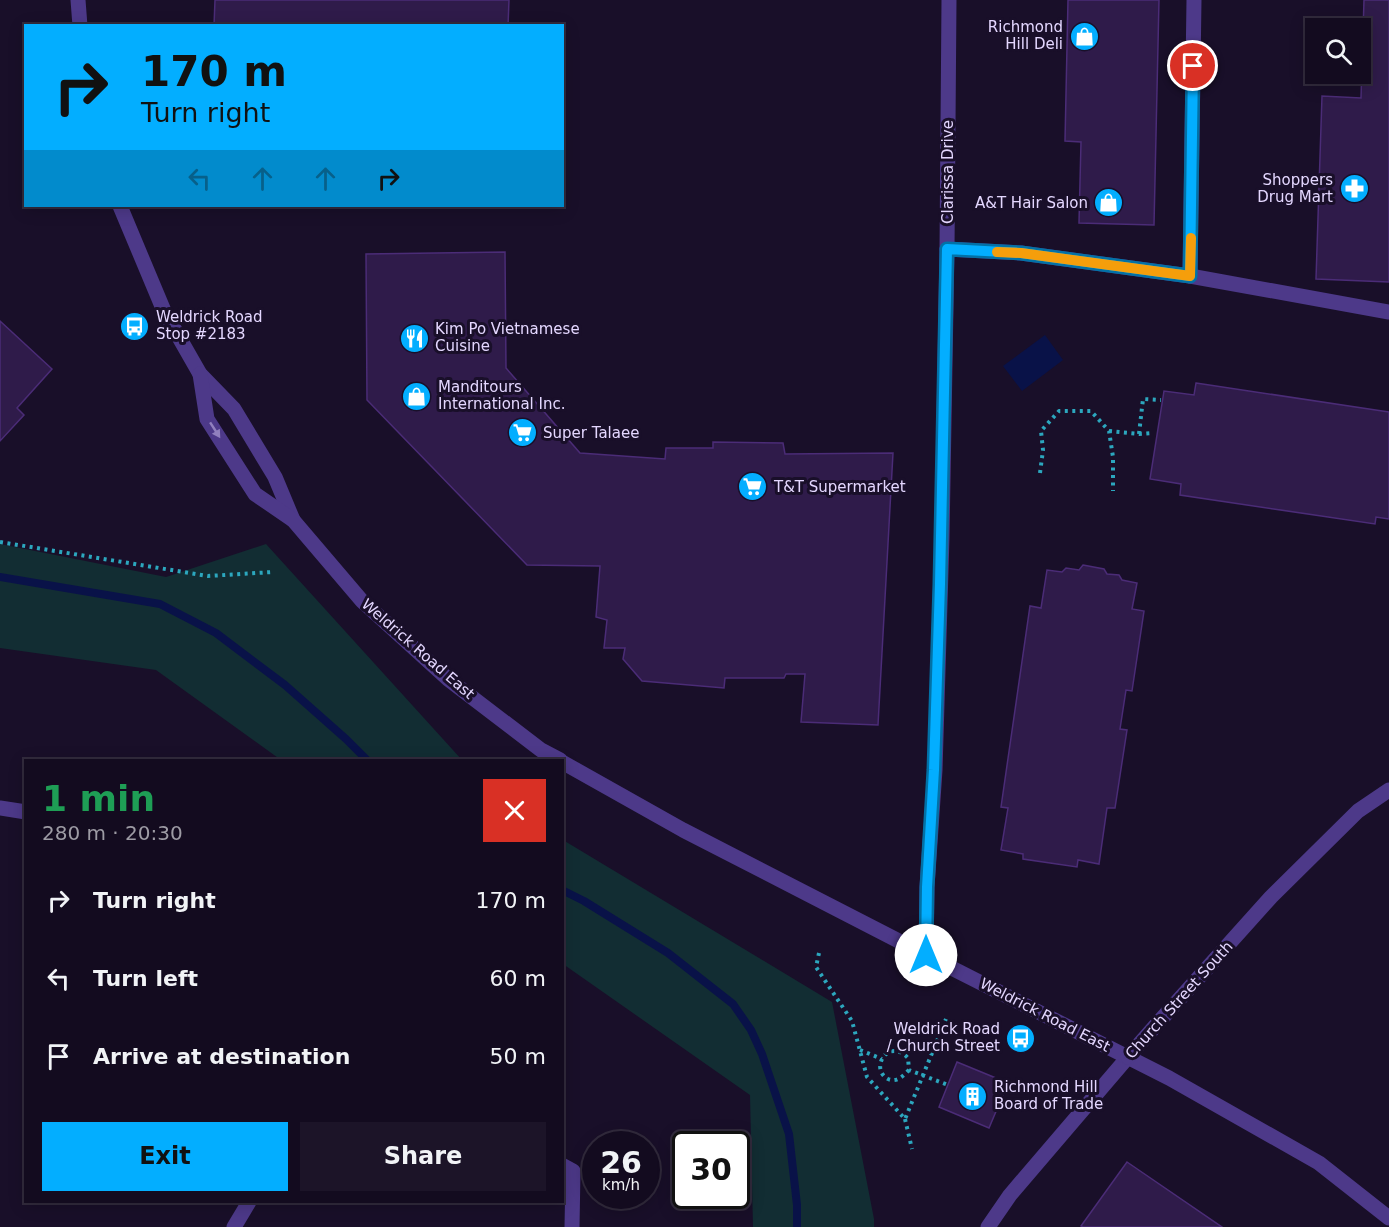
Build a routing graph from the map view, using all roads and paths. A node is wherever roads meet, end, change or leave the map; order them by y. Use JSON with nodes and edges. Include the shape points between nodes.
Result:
{"nodes":[{"id":1,"x":78,"y":0,"type":"edge"},
{"id":2,"x":949,"y":0,"type":"edge"},
{"id":3,"x":1194,"y":0,"type":"edge"},
{"id":4,"x":80,"y":24,"type":"edge"},
{"id":5,"x":120,"y":207,"type":"edge"},
{"id":6,"x":947,"y":249,"type":"junction"},
{"id":7,"x":1190,"y":276,"type":"junction"},
{"id":8,"x":1389,"y":312,"type":"edge"},
{"id":9,"x":200,"y":375,"type":"junction"},
{"id":10,"x":1161,"y":400,"type":"dead end"},
{"id":11,"x":1109,"y":431,"type":"junction"},
{"id":12,"x":1152,"y":433,"type":"dead end"},
{"id":13,"x":1139,"y":434,"type":"junction"},
{"id":14,"x":1040,"y":473,"type":"dead end"},
{"id":15,"x":1113,"y":491,"type":"dead end"},
{"id":16,"x":293,"y":520,"type":"junction"},
{"id":17,"x":0,"y":542,"type":"edge"},
{"id":18,"x":273,"y":572,"type":"dead end"},
{"id":19,"x":557,"y":759,"type":"edge"},
{"id":20,"x":564,"y":763,"type":"edge"},
{"id":21,"x":1389,"y":789,"type":"edge"},
{"id":22,"x":0,"y":808,"type":"edge"},
{"id":23,"x":24,"y":812,"type":"edge"},
{"id":24,"x":819,"y":953,"type":"dead end"},
{"id":25,"x":926,"y":955,"type":"junction"},
{"id":26,"x":946,"y":1019,"type":"dead end"},
{"id":27,"x":860,"y":1050,"type":"junction"},
{"id":28,"x":1128,"y":1057,"type":"junction"},
{"id":29,"x":882,"y":1059,"type":"junction"},
{"id":30,"x":909,"y":1070,"type":"junction"},
{"id":31,"x":923,"y":1075,"type":"junction"},
{"id":32,"x":948,"y":1084,"type":"dead end"},
{"id":33,"x":905,"y":1119,"type":"junction"},
{"id":34,"x":912,"y":1149,"type":"dead end"},
{"id":35,"x":564,"y":1166,"type":"edge"},
{"id":36,"x":248,"y":1203,"type":"edge"},
{"id":37,"x":1389,"y":1218,"type":"edge"},
{"id":38,"x":234,"y":1227,"type":"edge"},
{"id":39,"x":572,"y":1227,"type":"edge"},
{"id":40,"x":988,"y":1227,"type":"edge"}],
"edges":[{"from":1,"to":4,"type":"street"},
{"from":2,"to":6,"type":"street","name":"Clarissa Drive"},
{"from":3,"to":7,"type":"street"},
{"from":5,"to":9,"type":"street","name":"Weldrick Road East","via":[[164,311]]},
{"from":6,"to":7,"type":"street","via":[[1021,253]]},
{"from":6,"to":25,"type":"street","name":"Clarissa Drive"},
{"from":7,"to":8,"type":"street"},
{"from":9,"to":16,"type":"street","name":"Weldrick Road East","via":[[234,409],[275,477]]},
{"from":9,"to":16,"type":"street","name":"Weldrick Road East","one_way":true,"via":[[207,419],[255,494]]},
{"from":10,"to":13,"type":"path","via":[[1143,399]]},
{"from":11,"to":13,"type":"path"},
{"from":11,"to":14,"type":"path","via":[[1091,411],[1059,411],[1041,431]]},
{"from":11,"to":15,"type":"path"},
{"from":12,"to":13,"type":"path"},
{"from":16,"to":19,"type":"street","name":"Weldrick Road East","via":[[362,601],[439,671]]},
{"from":17,"to":18,"type":"path","via":[[208,576]]},
{"from":20,"to":25,"type":"street","name":"Weldrick Road East","via":[[683,830]]},
{"from":21,"to":28,"type":"street","name":"Church Street South","via":[[1358,811],[1271,897]]},
{"from":22,"to":23,"type":"street"},
{"from":24,"to":27,"type":"path","via":[[816,967],[852,1021]]},
{"from":25,"to":28,"type":"street","name":"Weldrick Road East"},
{"from":26,"to":31,"type":"path"},
{"from":27,"to":29,"type":"path"},
{"from":27,"to":33,"type":"path","via":[[867,1077]]},
{"from":28,"to":37,"type":"street","name":"Weldrick Road East","via":[[1319,1164]]},
{"from":28,"to":40,"type":"street","name":"Church Street South","via":[[1010,1195]]},
{"from":29,"to":30,"type":"path","via":[[891,1051],[901,1053],[908,1058]]},
{"from":29,"to":30,"type":"path","via":[[880,1069],[886,1078],[899,1080]]},
{"from":30,"to":31,"type":"path"},
{"from":31,"to":32,"type":"path"},
{"from":31,"to":33,"type":"path"},
{"from":33,"to":34,"type":"path"},
{"from":35,"to":39,"type":"street","via":[[573,1171]]},
{"from":36,"to":38,"type":"street"}]}
